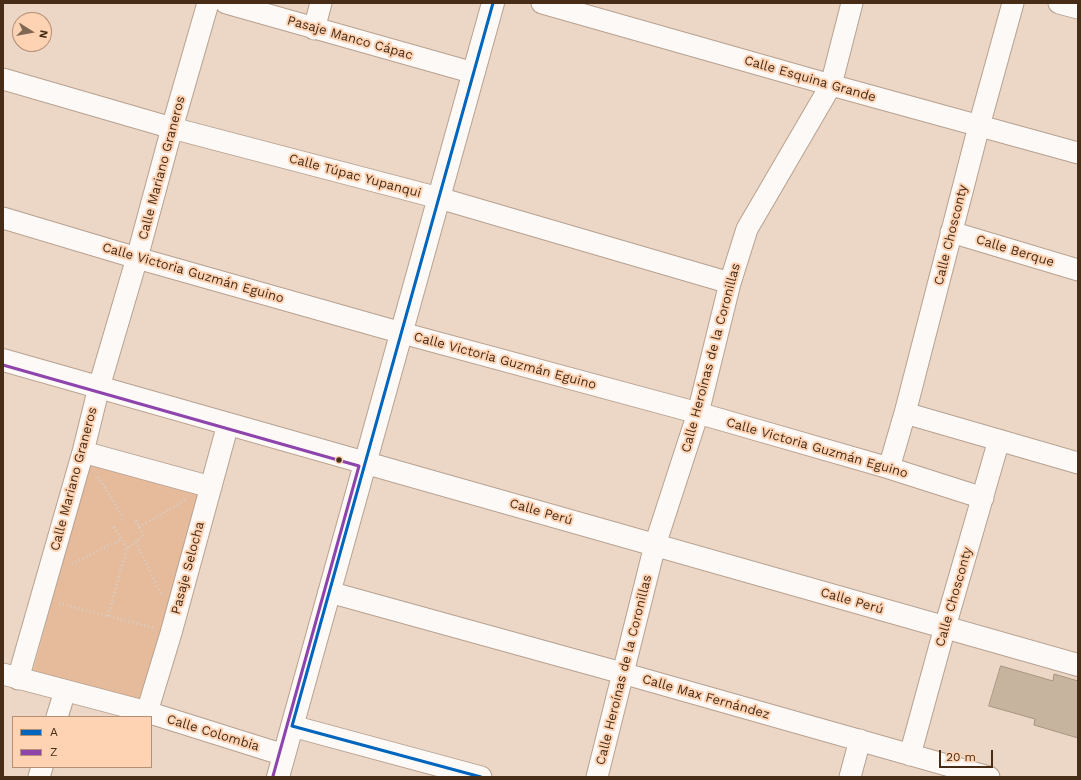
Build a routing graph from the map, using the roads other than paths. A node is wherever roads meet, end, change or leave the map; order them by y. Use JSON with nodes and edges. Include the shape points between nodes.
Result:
{"nodes":[{"id":1,"x":208,"y":3,"type":"edge"},
{"id":2,"x":226,"y":3,"type":"edge"},
{"id":3,"x":322,"y":3,"type":"edge"},
{"id":4,"x":493,"y":3,"type":"edge"},
{"id":5,"x":542,"y":3,"type":"edge"},
{"id":6,"x":852,"y":3,"type":"edge"},
{"id":7,"x":1013,"y":3,"type":"edge"},
{"id":8,"x":1059,"y":3,"type":"edge"},
{"id":9,"x":1078,"y":8,"type":"edge"},
{"id":10,"x":314,"y":29,"type":"junction"},
{"id":11,"x":474,"y":73,"type":"junction"},
{"id":12,"x":3,"y":79,"type":"edge"},
{"id":13,"x":831,"y":85,"type":"junction"},
{"id":14,"x":979,"y":126,"type":"junction"},
{"id":15,"x":172,"y":128,"type":"junction"},
{"id":16,"x":1078,"y":153,"type":"edge"},
{"id":17,"x":439,"y":198,"type":"junction"},
{"id":18,"x":3,"y":218,"type":"edge"},
{"id":19,"x":951,"y":232,"type":"junction"},
{"id":20,"x":138,"y":258,"type":"junction"},
{"id":21,"x":1078,"y":270,"type":"edge"},
{"id":22,"x":730,"y":283,"type":"junction"},
{"id":23,"x":402,"y":333,"type":"junction"},
{"id":24,"x":3,"y":360,"type":"edge"},
{"id":25,"x":99,"y":387,"type":"junction"},
{"id":26,"x":905,"y":413,"type":"junction"},
{"id":27,"x":698,"y":414,"type":"junction"},
{"id":28,"x":228,"y":424,"type":"junction"},
{"id":29,"x":999,"y":440,"type":"junction"},
{"id":30,"x":83,"y":452,"type":"junction"},
{"id":31,"x":365,"y":463,"type":"junction"},
{"id":32,"x":1078,"y":463,"type":"edge"},
{"id":33,"x":889,"y":468,"type":"junction"},
{"id":34,"x":211,"y":487,"type":"junction"},
{"id":35,"x":983,"y":498,"type":"junction"},
{"id":36,"x":655,"y":545,"type":"junction"},
{"id":37,"x":329,"y":592,"type":"junction"},
{"id":38,"x":945,"y":627,"type":"junction"},
{"id":39,"x":1078,"y":665,"type":"edge"},
{"id":40,"x":622,"y":673,"type":"junction"},
{"id":41,"x":10,"y":676,"type":"edge"},
{"id":42,"x":65,"y":691,"type":"junction"},
{"id":43,"x":147,"y":712,"type":"junction"},
{"id":44,"x":57,"y":716,"type":"edge"},
{"id":45,"x":292,"y":726,"type":"junction"},
{"id":46,"x":860,"y":740,"type":"junction"},
{"id":47,"x":284,"y":755,"type":"junction"},
{"id":48,"x":910,"y":755,"type":"junction"},
{"id":49,"x":278,"y":777,"type":"edge"},
{"id":50,"x":481,"y":777,"type":"edge"},
{"id":51,"x":597,"y":777,"type":"edge"},
{"id":52,"x":850,"y":777,"type":"edge"},
{"id":53,"x":989,"y":777,"type":"edge"}],
"edges":[{"from":1,"to":15,"type":"street","name":"Calle Mariano Graneros"},
{"from":2,"to":10,"type":"street","name":"Pasaje Manco Cápac"},
{"from":3,"to":10,"type":"street"},
{"from":4,"to":11,"type":"street"},
{"from":5,"to":13,"type":"street","name":"Calle Esquina Grande"},
{"from":6,"to":13,"type":"street","name":"Calle Heroínas de la Coronillas"},
{"from":7,"to":14,"type":"street","name":"Calle Chosconty"},
{"from":8,"to":9,"type":"street"},
{"from":10,"to":11,"type":"street","name":"Pasaje Manco Cápac"},
{"from":11,"to":17,"type":"street"},
{"from":12,"to":15,"type":"street","name":"Calle Túpac Yupanqui"},
{"from":13,"to":14,"type":"street","name":"Calle Esquina Grande"},
{"from":13,"to":22,"type":"street","name":"Calle Heroínas de la Coronillas","via":[[747,228]]},
{"from":14,"to":16,"type":"street","name":"Calle Esquina Grande"},
{"from":14,"to":19,"type":"street","name":"Calle Chosconty"},
{"from":15,"to":17,"type":"street","name":"Calle Túpac Yupanqui"},
{"from":15,"to":20,"type":"street","name":"Calle Mariano Graneros"},
{"from":17,"to":22,"type":"street","name":"Calle Túpac Yupanqui"},
{"from":17,"to":23,"type":"street"},
{"from":18,"to":20,"type":"street","name":"Calle Victoria Guzmán Eguino"},
{"from":19,"to":21,"type":"street","name":"Calle Berque"},
{"from":19,"to":26,"type":"street","name":"Calle Chosconty"},
{"from":20,"to":23,"type":"street","name":"Calle Victoria Guzmán Eguino"},
{"from":20,"to":25,"type":"street","name":"Calle Mariano Graneros"},
{"from":22,"to":27,"type":"street","name":"Calle Heroínas de la Coronillas"},
{"from":23,"to":27,"type":"street","name":"Calle Victoria Guzmán Eguino"},
{"from":23,"to":31,"type":"street"},
{"from":24,"to":25,"type":"street","name":"Calle Perú"},
{"from":25,"to":28,"type":"street","name":"Calle Perú"},
{"from":25,"to":30,"type":"street","name":"Calle Mariano Graneros"},
{"from":26,"to":29,"type":"street"},
{"from":26,"to":33,"type":"street","name":"Calle Chosconty"},
{"from":27,"to":33,"type":"street","name":"Calle Victoria Guzmán Eguino"},
{"from":27,"to":36,"type":"street","name":"Calle Heroínas de la Coronillas"},
{"from":28,"to":31,"type":"street","name":"Calle Perú"},
{"from":28,"to":34,"type":"street","name":"Pasaje Selocha"},
{"from":29,"to":32,"type":"street"},
{"from":29,"to":35,"type":"street","name":"Calle Chosconty"},
{"from":30,"to":34,"type":"street"},
{"from":30,"to":41,"type":"street","name":"Calle Mariano Graneros","via":[[41,599]]},
{"from":31,"to":36,"type":"street","name":"Calle Perú"},
{"from":31,"to":37,"type":"street"},
{"from":33,"to":35,"type":"street","name":"Calle Victoria Guzmán Eguino"},
{"from":34,"to":43,"type":"street","name":"Pasaje Selocha"},
{"from":35,"to":38,"type":"street","name":"Calle Chosconty"},
{"from":36,"to":38,"type":"street","name":"Calle Perú"},
{"from":36,"to":40,"type":"street","name":"Calle Heroínas de la Coronillas"},
{"from":37,"to":40,"type":"street","name":"Calle Max Fernández"},
{"from":37,"to":45,"type":"street"},
{"from":38,"to":39,"type":"street","name":"Calle Perú"},
{"from":38,"to":48,"type":"street","name":"Calle Chosconty"},
{"from":40,"to":46,"type":"street","name":"Calle Max Fernández"},
{"from":40,"to":51,"type":"street","name":"Calle Heroínas de la Coronillas"},
{"from":41,"to":42,"type":"street","name":"Calle Colombia"},
{"from":42,"to":43,"type":"street","name":"Calle Colombia"},
{"from":42,"to":44,"type":"street"},
{"from":43,"to":47,"type":"street","name":"Calle Colombia"},
{"from":45,"to":47,"type":"street"},
{"from":45,"to":50,"type":"street"},
{"from":46,"to":48,"type":"street","name":"Calle Max Fernández"},
{"from":46,"to":52,"type":"street"},
{"from":47,"to":49,"type":"street"},
{"from":48,"to":53,"type":"street","name":"Calle Max Fernández"}]}
